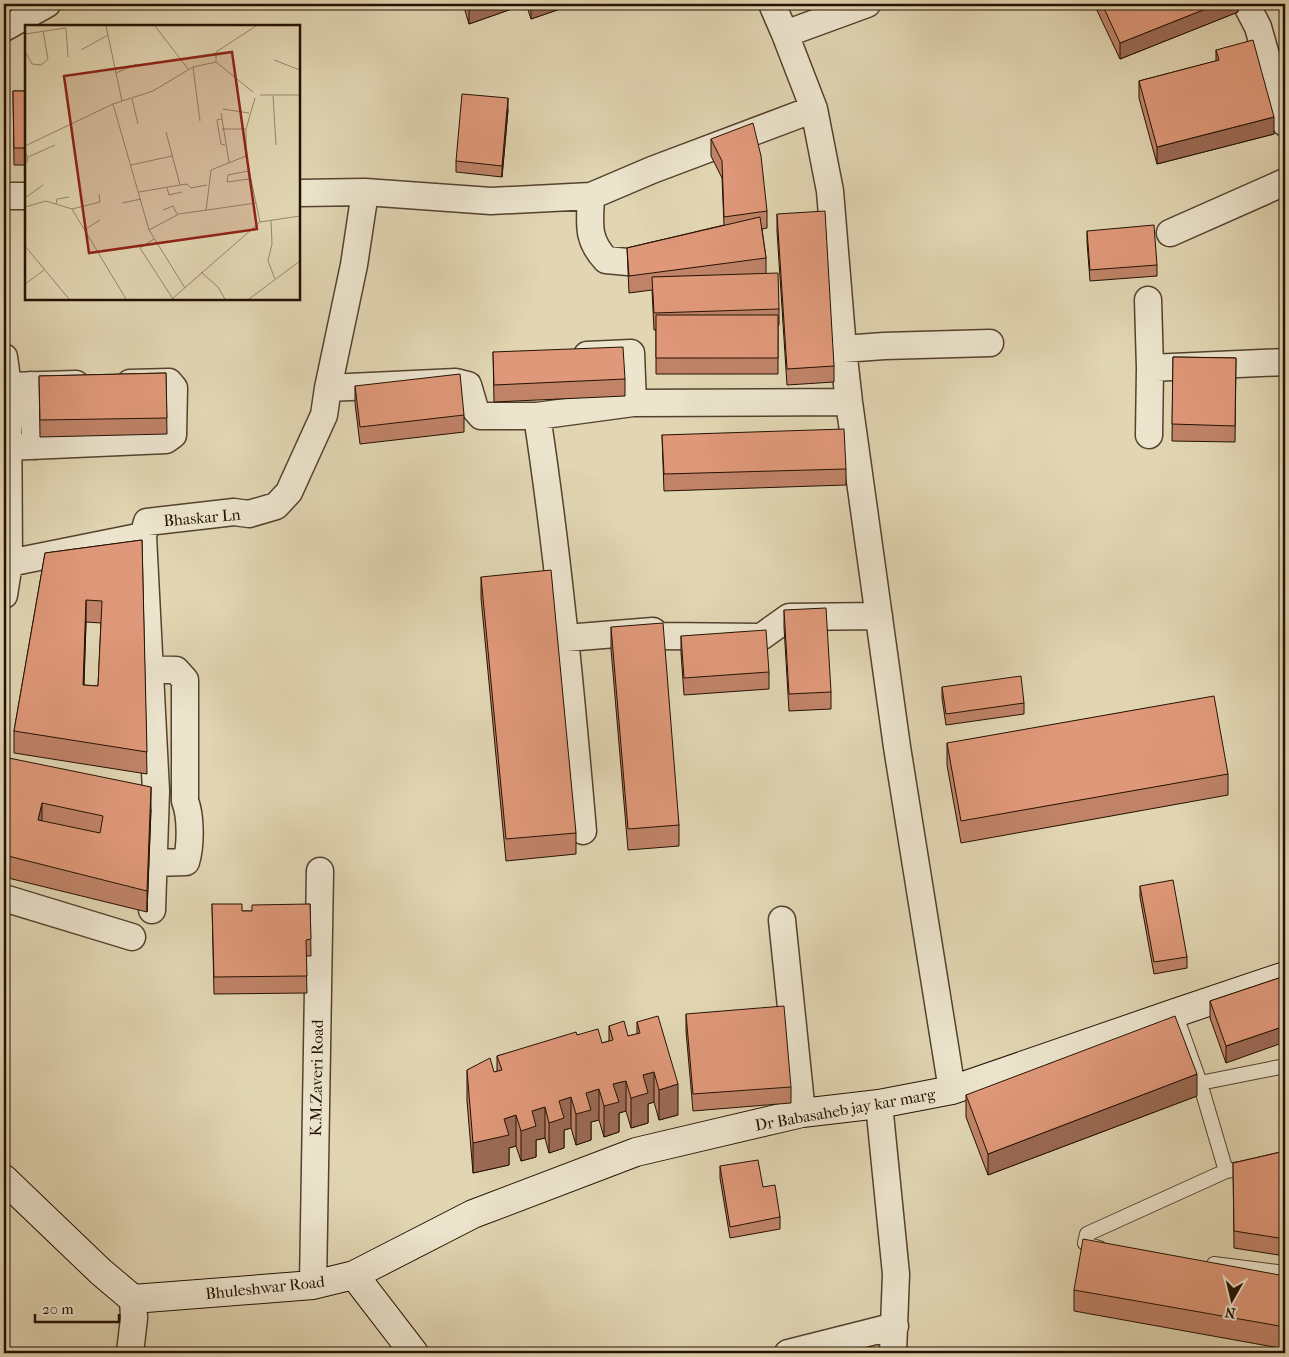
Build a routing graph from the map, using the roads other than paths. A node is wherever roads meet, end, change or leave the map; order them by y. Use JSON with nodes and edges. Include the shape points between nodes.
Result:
{"nodes":[{"id":1,"x":47,"y":4,"type":"edge"},
{"id":2,"x":772,"y":4,"type":"edge"},
{"id":3,"x":867,"y":4,"type":"edge"},
{"id":4,"x":1246,"y":4,"type":"edge"},
{"id":5,"x":4,"y":28,"type":"edge"},
{"id":6,"x":785,"y":34,"type":"junction"},
{"id":7,"x":814,"y":109,"type":"junction"},
{"id":8,"x":1285,"y":123,"type":"edge"},
{"id":9,"x":1285,"y":182,"type":"edge"},
{"id":10,"x":365,"y":192,"type":"junction"},
{"id":11,"x":300,"y":193,"type":"edge"},
{"id":12,"x":4,"y":196,"type":"edge"},
{"id":13,"x":25,"y":196,"type":"edge"},
{"id":14,"x":591,"y":196,"type":"junction"},
{"id":15,"x":1170,"y":233,"type":"dead end"},
{"id":16,"x":688,"y":247,"type":"edge"},
{"id":17,"x":1148,"y":300,"type":"dead end"},
{"id":18,"x":990,"y":343,"type":"dead end"},
{"id":19,"x":843,"y":349,"type":"junction"},
{"id":20,"x":4,"y":357,"type":"edge"},
{"id":21,"x":565,"y":357,"type":"edge"},
{"id":22,"x":1285,"y":362,"type":"edge"},
{"id":23,"x":1150,"y":368,"type":"junction"},
{"id":24,"x":19,"y":385,"type":"junction"},
{"id":25,"x":328,"y":388,"type":"junction"},
{"id":26,"x":849,"y":402,"type":"junction"},
{"id":27,"x":633,"y":403,"type":"junction"},
{"id":28,"x":537,"y":416,"type":"junction"},
{"id":29,"x":1149,"y":435,"type":"dead end"},
{"id":30,"x":36,"y":446,"type":"junction"},
{"id":31,"x":7,"y":447,"type":"junction"},
{"id":32,"x":143,"y":536,"type":"junction"},
{"id":33,"x":9,"y":563,"type":"junction"},
{"id":34,"x":4,"y":595,"type":"edge"},
{"id":35,"x":879,"y":616,"type":"junction"},
{"id":36,"x":566,"y":638,"type":"junction"},
{"id":37,"x":150,"y":670,"type":"junction"},
{"id":38,"x":128,"y":788,"type":"edge"},
{"id":39,"x":156,"y":791,"type":"junction"},
{"id":40,"x":583,"y":831,"type":"dead end"},
{"id":41,"x":154,"y":863,"type":"junction"},
{"id":42,"x":320,"y":871,"type":"dead end"},
{"id":43,"x":4,"y":898,"type":"edge"},
{"id":44,"x":152,"y":910,"type":"dead end"},
{"id":45,"x":782,"y":920,"type":"dead end"},
{"id":46,"x":132,"y":937,"type":"dead end"},
{"id":47,"x":1285,"y":976,"type":"edge"},
{"id":48,"x":1175,"y":1013,"type":"junction"},
{"id":49,"x":1285,"y":1066,"type":"edge"},
{"id":50,"x":1200,"y":1083,"type":"junction"},
{"id":51,"x":952,"y":1090,"type":"junction"},
{"id":52,"x":879,"y":1104,"type":"junction"},
{"id":53,"x":802,"y":1113,"type":"junction"},
{"id":54,"x":1285,"y":1163,"type":"edge"},
{"id":55,"x":1226,"y":1171,"type":"junction"},
{"id":56,"x":4,"y":1179,"type":"edge"},
{"id":57,"x":1113,"y":1250,"type":"edge"},
{"id":58,"x":1199,"y":1262,"type":"edge"},
{"id":59,"x":1285,"y":1273,"type":"edge"},
{"id":60,"x":354,"y":1275,"type":"junction"},
{"id":61,"x":313,"y":1285,"type":"junction"},
{"id":62,"x":134,"y":1299,"type":"junction"},
{"id":63,"x":895,"y":1326,"type":"junction"},
{"id":64,"x":130,"y":1353,"type":"edge"},
{"id":65,"x":414,"y":1353,"type":"edge"},
{"id":66,"x":788,"y":1353,"type":"edge"},
{"id":67,"x":894,"y":1353,"type":"edge"}],
"edges":[{"from":1,"to":5,"type":"street"},
{"from":2,"to":6,"type":"street"},
{"from":3,"to":6,"type":"street"},
{"from":4,"to":8,"type":"street","via":[[1258,27]]},
{"from":6,"to":7,"type":"street"},
{"from":7,"to":14,"type":"street"},
{"from":7,"to":19,"type":"street","via":[[830,191]]},
{"from":9,"to":15,"type":"street"},
{"from":10,"to":11,"type":"street"},
{"from":10,"to":14,"type":"street","via":[[491,201]]},
{"from":10,"to":25,"type":"street","via":[[354,265]]},
{"from":12,"to":13,"type":"street"},
{"from":14,"to":16,"type":"street","via":[[590,234],[596,250],[606,260],[628,262]]},
{"from":17,"to":23,"type":"street"},
{"from":18,"to":19,"type":"street"},
{"from":19,"to":26,"type":"street"},
{"from":20,"to":24,"type":"street"},
{"from":21,"to":27,"type":"street","via":[[631,353]]},
{"from":22,"to":23,"type":"street"},
{"from":23,"to":29,"type":"street"},
{"from":24,"to":30,"type":"street"},
{"from":24,"to":30,"type":"street","via":[[169,382],[174,388],[173,435],[166,440]]},
{"from":24,"to":31,"type":"street"},
{"from":25,"to":28,"type":"street","via":[[456,382],[468,385],[475,409],[481,416]]},
{"from":25,"to":32,"type":"street","name":"Bhaskar Ln","via":[[324,415],[304,461],[290,492],[276,506],[249,514],[234,512],[147,522]]},
{"from":26,"to":27,"type":"street"},
{"from":26,"to":35,"type":"street"},
{"from":27,"to":28,"type":"street"},
{"from":28,"to":36,"type":"street"},
{"from":30,"to":31,"type":"street"},
{"from":31,"to":33,"type":"street"},
{"from":32,"to":33,"type":"street","name":"Bhaskar Ln"},
{"from":32,"to":37,"type":"street"},
{"from":33,"to":34,"type":"street"},
{"from":35,"to":36,"type":"street","via":[[789,618],[761,637],[660,636],[653,631]]},
{"from":35,"to":51,"type":"street"},
{"from":36,"to":40,"type":"street"},
{"from":37,"to":39,"type":"street"},
{"from":37,"to":41,"type":"street","via":[[176,670],[185,680],[185,801],[189,810],[189,854],[186,862]]},
{"from":38,"to":39,"type":"street"},
{"from":39,"to":41,"type":"street"},
{"from":41,"to":44,"type":"street"},
{"from":42,"to":61,"type":"street","name":"K.M.Zaveri Road"},
{"from":43,"to":46,"type":"street"},
{"from":45,"to":53,"type":"street"},
{"from":47,"to":48,"type":"main road","name":"Dr Babasaheb jay kar marg"},
{"from":48,"to":50,"type":"lane"},
{"from":48,"to":51,"type":"main road","name":"Dr Babasaheb jay kar marg"},
{"from":49,"to":50,"type":"lane"},
{"from":50,"to":55,"type":"lane"},
{"from":51,"to":52,"type":"main road","name":"Dr Babasaheb jay kar marg"},
{"from":52,"to":53,"type":"main road","name":"Dr Babasaheb jay kar marg"},
{"from":52,"to":63,"type":"street","via":[[896,1274]]},
{"from":53,"to":60,"type":"main road","name":"Dr Babasaheb jay kar marg","via":[[636,1152],[473,1214]]},
{"from":54,"to":55,"type":"lane"},
{"from":55,"to":57,"type":"lane","via":[[1087,1234],[1088,1245]]},
{"from":56,"to":62,"type":"main road","via":[[101,1272]]},
{"from":58,"to":59,"type":"lane"},
{"from":60,"to":61,"type":"main road","name":"Bhuleshwar Road"},
{"from":60,"to":65,"type":"main road"},
{"from":61,"to":62,"type":"main road","name":"Bhuleshwar Road"},
{"from":62,"to":64,"type":"street"},
{"from":63,"to":66,"type":"street"},
{"from":63,"to":67,"type":"street"}]}
